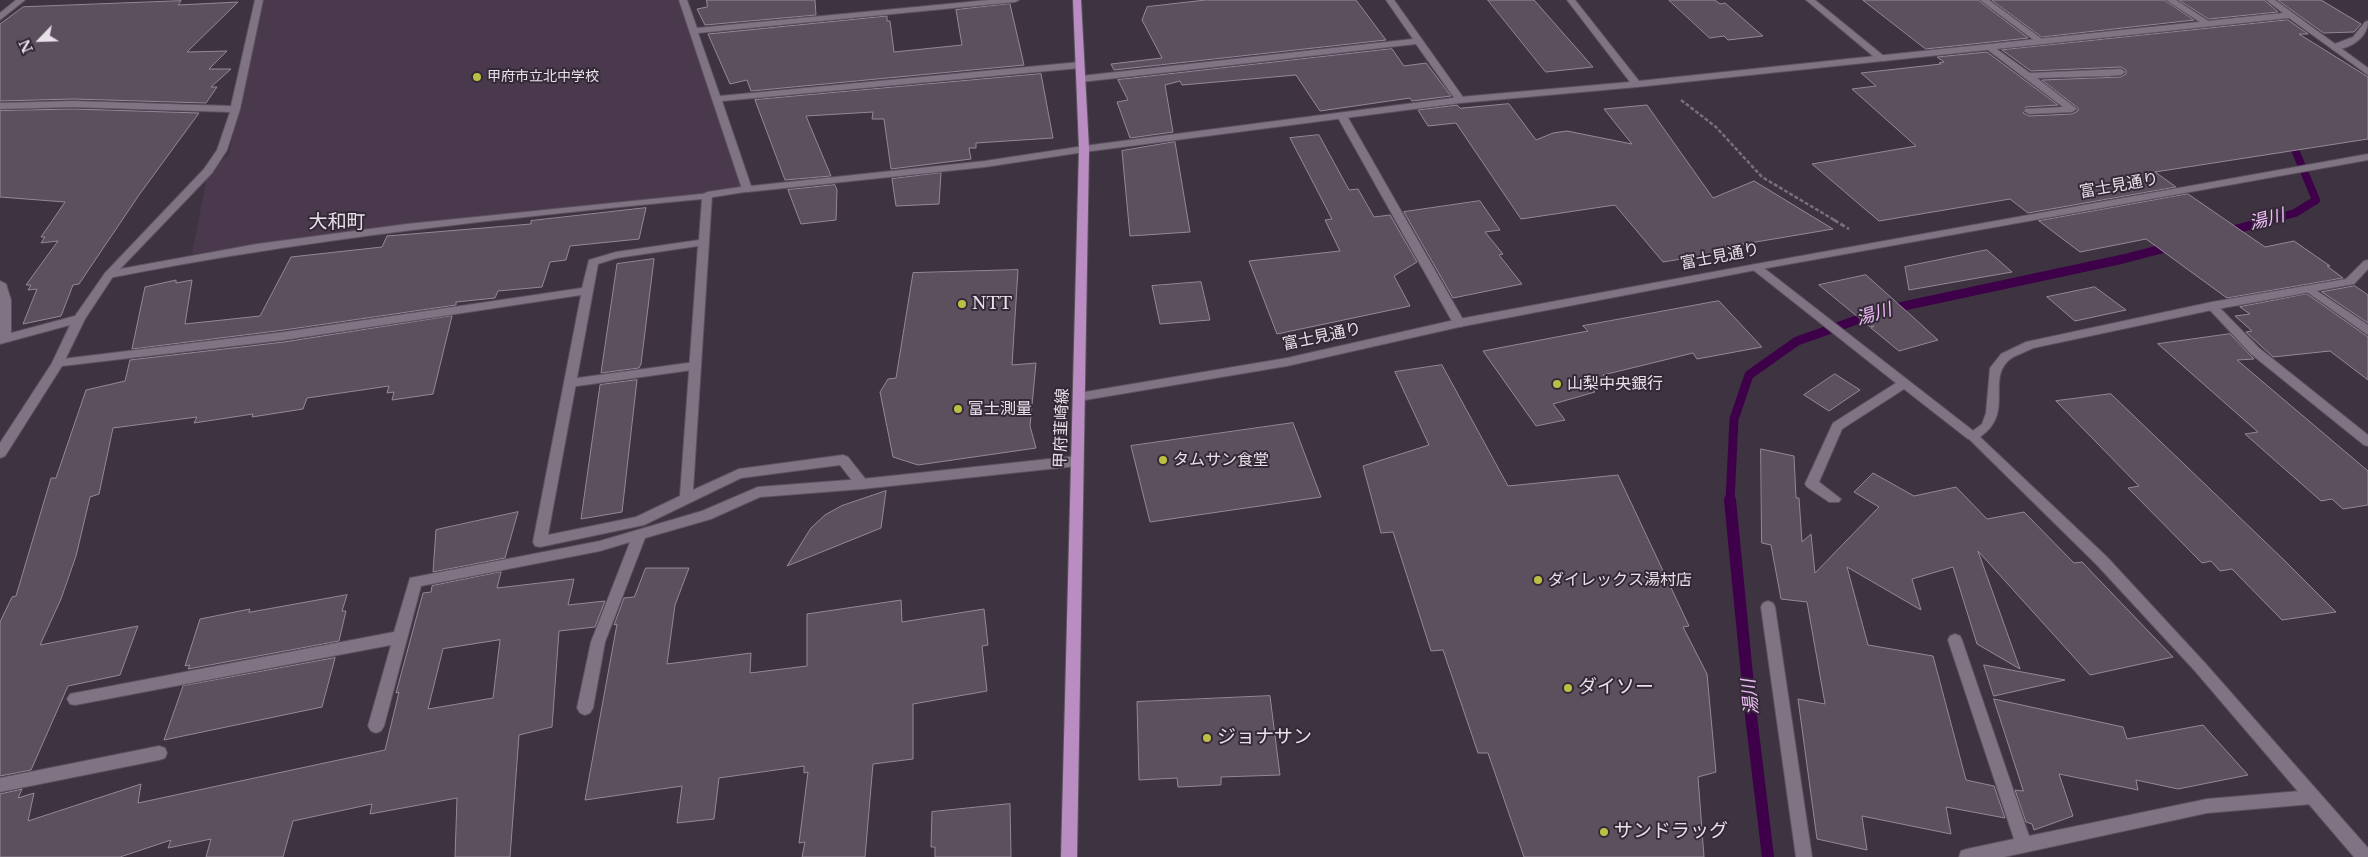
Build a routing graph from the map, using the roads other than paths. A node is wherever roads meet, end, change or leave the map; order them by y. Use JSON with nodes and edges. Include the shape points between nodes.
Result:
{"nodes":[{"id":1,"x":20,"y":0,"type":"edge"},
{"id":2,"x":259,"y":0,"type":"edge"},
{"id":3,"x":683,"y":0,"type":"edge"},
{"id":4,"x":1016,"y":0,"type":"edge"},
{"id":5,"x":1078,"y":0,"type":"edge"},
{"id":6,"x":1390,"y":0,"type":"edge"},
{"id":7,"x":1570,"y":0,"type":"edge"},
{"id":8,"x":1810,"y":0,"type":"edge"},
{"id":9,"x":1984,"y":0,"type":"edge"},
{"id":10,"x":2170,"y":0,"type":"edge"},
{"id":11,"x":2270,"y":0,"type":"edge"},
{"id":12,"x":2290,"y":15,"type":"junction"},
{"id":13,"x":0,"y":17,"type":"edge"},
{"id":14,"x":2209,"y":24,"type":"junction"},
{"id":15,"x":2368,"y":24,"type":"edge"},
{"id":16,"x":693,"y":31,"type":"junction"},
{"id":17,"x":1419,"y":41,"type":"junction"},
{"id":18,"x":2042,"y":42,"type":"junction"},
{"id":19,"x":2335,"y":47,"type":"junction"},
{"id":20,"x":1991,"y":48,"type":"junction"},
{"id":21,"x":1882,"y":59,"type":"junction"},
{"id":22,"x":1080,"y":64,"type":"junction"},
{"id":23,"x":2121,"y":72,"type":"dead end"},
{"id":24,"x":2368,"y":72,"type":"edge"},
{"id":25,"x":2028,"y":76,"type":"junction"},
{"id":26,"x":1081,"y":79,"type":"junction"},
{"id":27,"x":1637,"y":84,"type":"junction"},
{"id":28,"x":716,"y":99,"type":"junction"},
{"id":29,"x":1460,"y":100,"type":"junction"},
{"id":30,"x":0,"y":106,"type":"edge"},
{"id":31,"x":235,"y":109,"type":"junction"},
{"id":32,"x":2029,"y":111,"type":"dead end"},
{"id":33,"x":1342,"y":116,"type":"junction"},
{"id":34,"x":1084,"y":149,"type":"junction"},
{"id":35,"x":2368,"y":158,"type":"edge"},
{"id":36,"x":748,"y":188,"type":"junction"},
{"id":37,"x":707,"y":195,"type":"junction"},
{"id":38,"x":704,"y":242,"type":"junction"},
{"id":39,"x":2368,"y":263,"type":"edge"},
{"id":40,"x":1756,"y":267,"type":"junction"},
{"id":41,"x":109,"y":275,"type":"junction"},
{"id":42,"x":0,"y":284,"type":"edge"},
{"id":43,"x":2311,"y":290,"type":"junction"},
{"id":44,"x":588,"y":291,"type":"junction"},
{"id":45,"x":2212,"y":306,"type":"junction"},
{"id":46,"x":79,"y":319,"type":"junction"},
{"id":47,"x":1459,"y":323,"type":"junction"},
{"id":48,"x":2368,"y":331,"type":"edge"},
{"id":49,"x":2,"y":339,"type":"edge"},
{"id":50,"x":58,"y":363,"type":"junction"},
{"id":51,"x":695,"y":366,"type":"junction"},
{"id":52,"x":570,"y":383,"type":"junction"},
{"id":53,"x":1904,"y":383,"type":"junction"},
{"id":54,"x":1080,"y":397,"type":"junction"},
{"id":55,"x":1972,"y":436,"type":"junction"},
{"id":56,"x":2368,"y":442,"type":"edge"},
{"id":57,"x":0,"y":454,"type":"edge"},
{"id":58,"x":1077,"y":461,"type":"junction"},
{"id":59,"x":862,"y":484,"type":"junction"},
{"id":60,"x":686,"y":499,"type":"junction"},
{"id":61,"x":1834,"y":499,"type":"dead end"},
{"id":62,"x":640,"y":534,"type":"junction"},
{"id":63,"x":1768,"y":607,"type":"dead end"},
{"id":64,"x":400,"y":637,"type":"junction"},
{"id":65,"x":1955,"y":640,"type":"dead end"},
{"id":66,"x":75,"y":699,"type":"dead end"},
{"id":67,"x":585,"y":708,"type":"dead end"},
{"id":68,"x":376,"y":726,"type":"dead end"},
{"id":69,"x":159,"y":753,"type":"dead end"},
{"id":70,"x":0,"y":785,"type":"edge"},
{"id":71,"x":2312,"y":797,"type":"junction"},
{"id":72,"x":2024,"y":845,"type":"junction"},
{"id":73,"x":1069,"y":857,"type":"edge"},
{"id":74,"x":1804,"y":857,"type":"edge"},
{"id":75,"x":1967,"y":857,"type":"edge"},
{"id":76,"x":2365,"y":857,"type":"edge"}],
"edges":[{"from":1,"to":13,"type":"street"},
{"from":2,"to":31,"type":"street"},
{"from":3,"to":16,"type":"street"},
{"from":4,"to":16,"type":"street"},
{"from":5,"to":22,"type":"main road","name":"甲府韮崎線"},
{"from":6,"to":17,"type":"street"},
{"from":7,"to":27,"type":"street"},
{"from":8,"to":21,"type":"street"},
{"from":9,"to":18,"type":"street"},
{"from":10,"to":14,"type":"street"},
{"from":11,"to":12,"type":"street"},
{"from":12,"to":14,"type":"street"},
{"from":12,"to":19,"type":"street"},
{"from":14,"to":18,"type":"street"},
{"from":15,"to":19,"type":"street","via":[[2356,39]]},
{"from":16,"to":28,"type":"street"},
{"from":17,"to":26,"type":"street"},
{"from":17,"to":29,"type":"street"},
{"from":18,"to":20,"type":"street"},
{"from":19,"to":24,"type":"street"},
{"from":20,"to":21,"type":"street"},
{"from":20,"to":25,"type":"street"},
{"from":21,"to":27,"type":"street"},
{"from":22,"to":26,"type":"main road","name":"甲府韮崎線"},
{"from":22,"to":28,"type":"street"},
{"from":23,"to":25,"type":"street"},
{"from":25,"to":32,"type":"street","via":[[2072,109]]},
{"from":26,"to":34,"type":"main road","name":"甲府韮崎線"},
{"from":27,"to":29,"type":"street"},
{"from":28,"to":36,"type":"street"},
{"from":29,"to":33,"type":"street"},
{"from":30,"to":31,"type":"street","via":[[73,104]]},
{"from":31,"to":41,"type":"street","via":[[222,150],[208,171]]},
{"from":33,"to":34,"type":"street"},
{"from":33,"to":47,"type":"street"},
{"from":34,"to":36,"type":"street","via":[[985,164]]},
{"from":34,"to":54,"type":"main road","name":"甲府韮崎線"},
{"from":35,"to":40,"type":"street","name":"富士見通り"},
{"from":36,"to":37,"type":"street"},
{"from":37,"to":38,"type":"street"},
{"from":37,"to":41,"type":"street","via":[[438,221],[185,259]]},
{"from":38,"to":44,"type":"street","via":[[616,255],[593,262]]},
{"from":38,"to":51,"type":"street"},
{"from":39,"to":43,"type":"street","via":[[2350,282]]},
{"from":40,"to":47,"type":"street","name":"富士見通り"},
{"from":40,"to":53,"type":"street"},
{"from":41,"to":46,"type":"street"},
{"from":42,"to":49,"type":"street","via":[[5,300]]},
{"from":43,"to":45,"type":"street"},
{"from":43,"to":48,"type":"street"},
{"from":44,"to":50,"type":"street","via":[[284,336]]},
{"from":44,"to":52,"type":"street"},
{"from":45,"to":55,"type":"street","via":[[2030,345],[2005,356],[1994,371],[1992,413],[1987,426]]},
{"from":45,"to":56,"type":"street","via":[[2255,351]]},
{"from":46,"to":49,"type":"street"},
{"from":46,"to":50,"type":"street"},
{"from":47,"to":54,"type":"street","name":"富士見通り","via":[[1287,362]]},
{"from":50,"to":57,"type":"street"},
{"from":51,"to":52,"type":"street"},
{"from":51,"to":60,"type":"street"},
{"from":52,"to":60,"type":"street","via":[[540,542],[639,521]]},
{"from":53,"to":55,"type":"street"},
{"from":53,"to":61,"type":"street","via":[[1837,426],[1812,484]]},
{"from":54,"to":58,"type":"main road","name":"甲府韮崎線"},
{"from":55,"to":71,"type":"street","via":[[2108,568],[2200,667]]},
{"from":58,"to":59,"type":"street"},
{"from":58,"to":73,"type":"main road","name":"甲府韮崎線"},
{"from":59,"to":60,"type":"street","via":[[843,460],[739,474]]},
{"from":59,"to":62,"type":"street","via":[[758,492],[706,515]]},
{"from":62,"to":64,"type":"street","via":[[600,546],[415,582]]},
{"from":62,"to":67,"type":"street","via":[[598,642]]},
{"from":63,"to":74,"type":"street"},
{"from":64,"to":66,"type":"street"},
{"from":64,"to":68,"type":"street"},
{"from":65,"to":72,"type":"street"},
{"from":69,"to":70,"type":"street"},
{"from":71,"to":72,"type":"street","via":[[2207,806]]},
{"from":71,"to":76,"type":"street"},
{"from":72,"to":75,"type":"street"}]}
